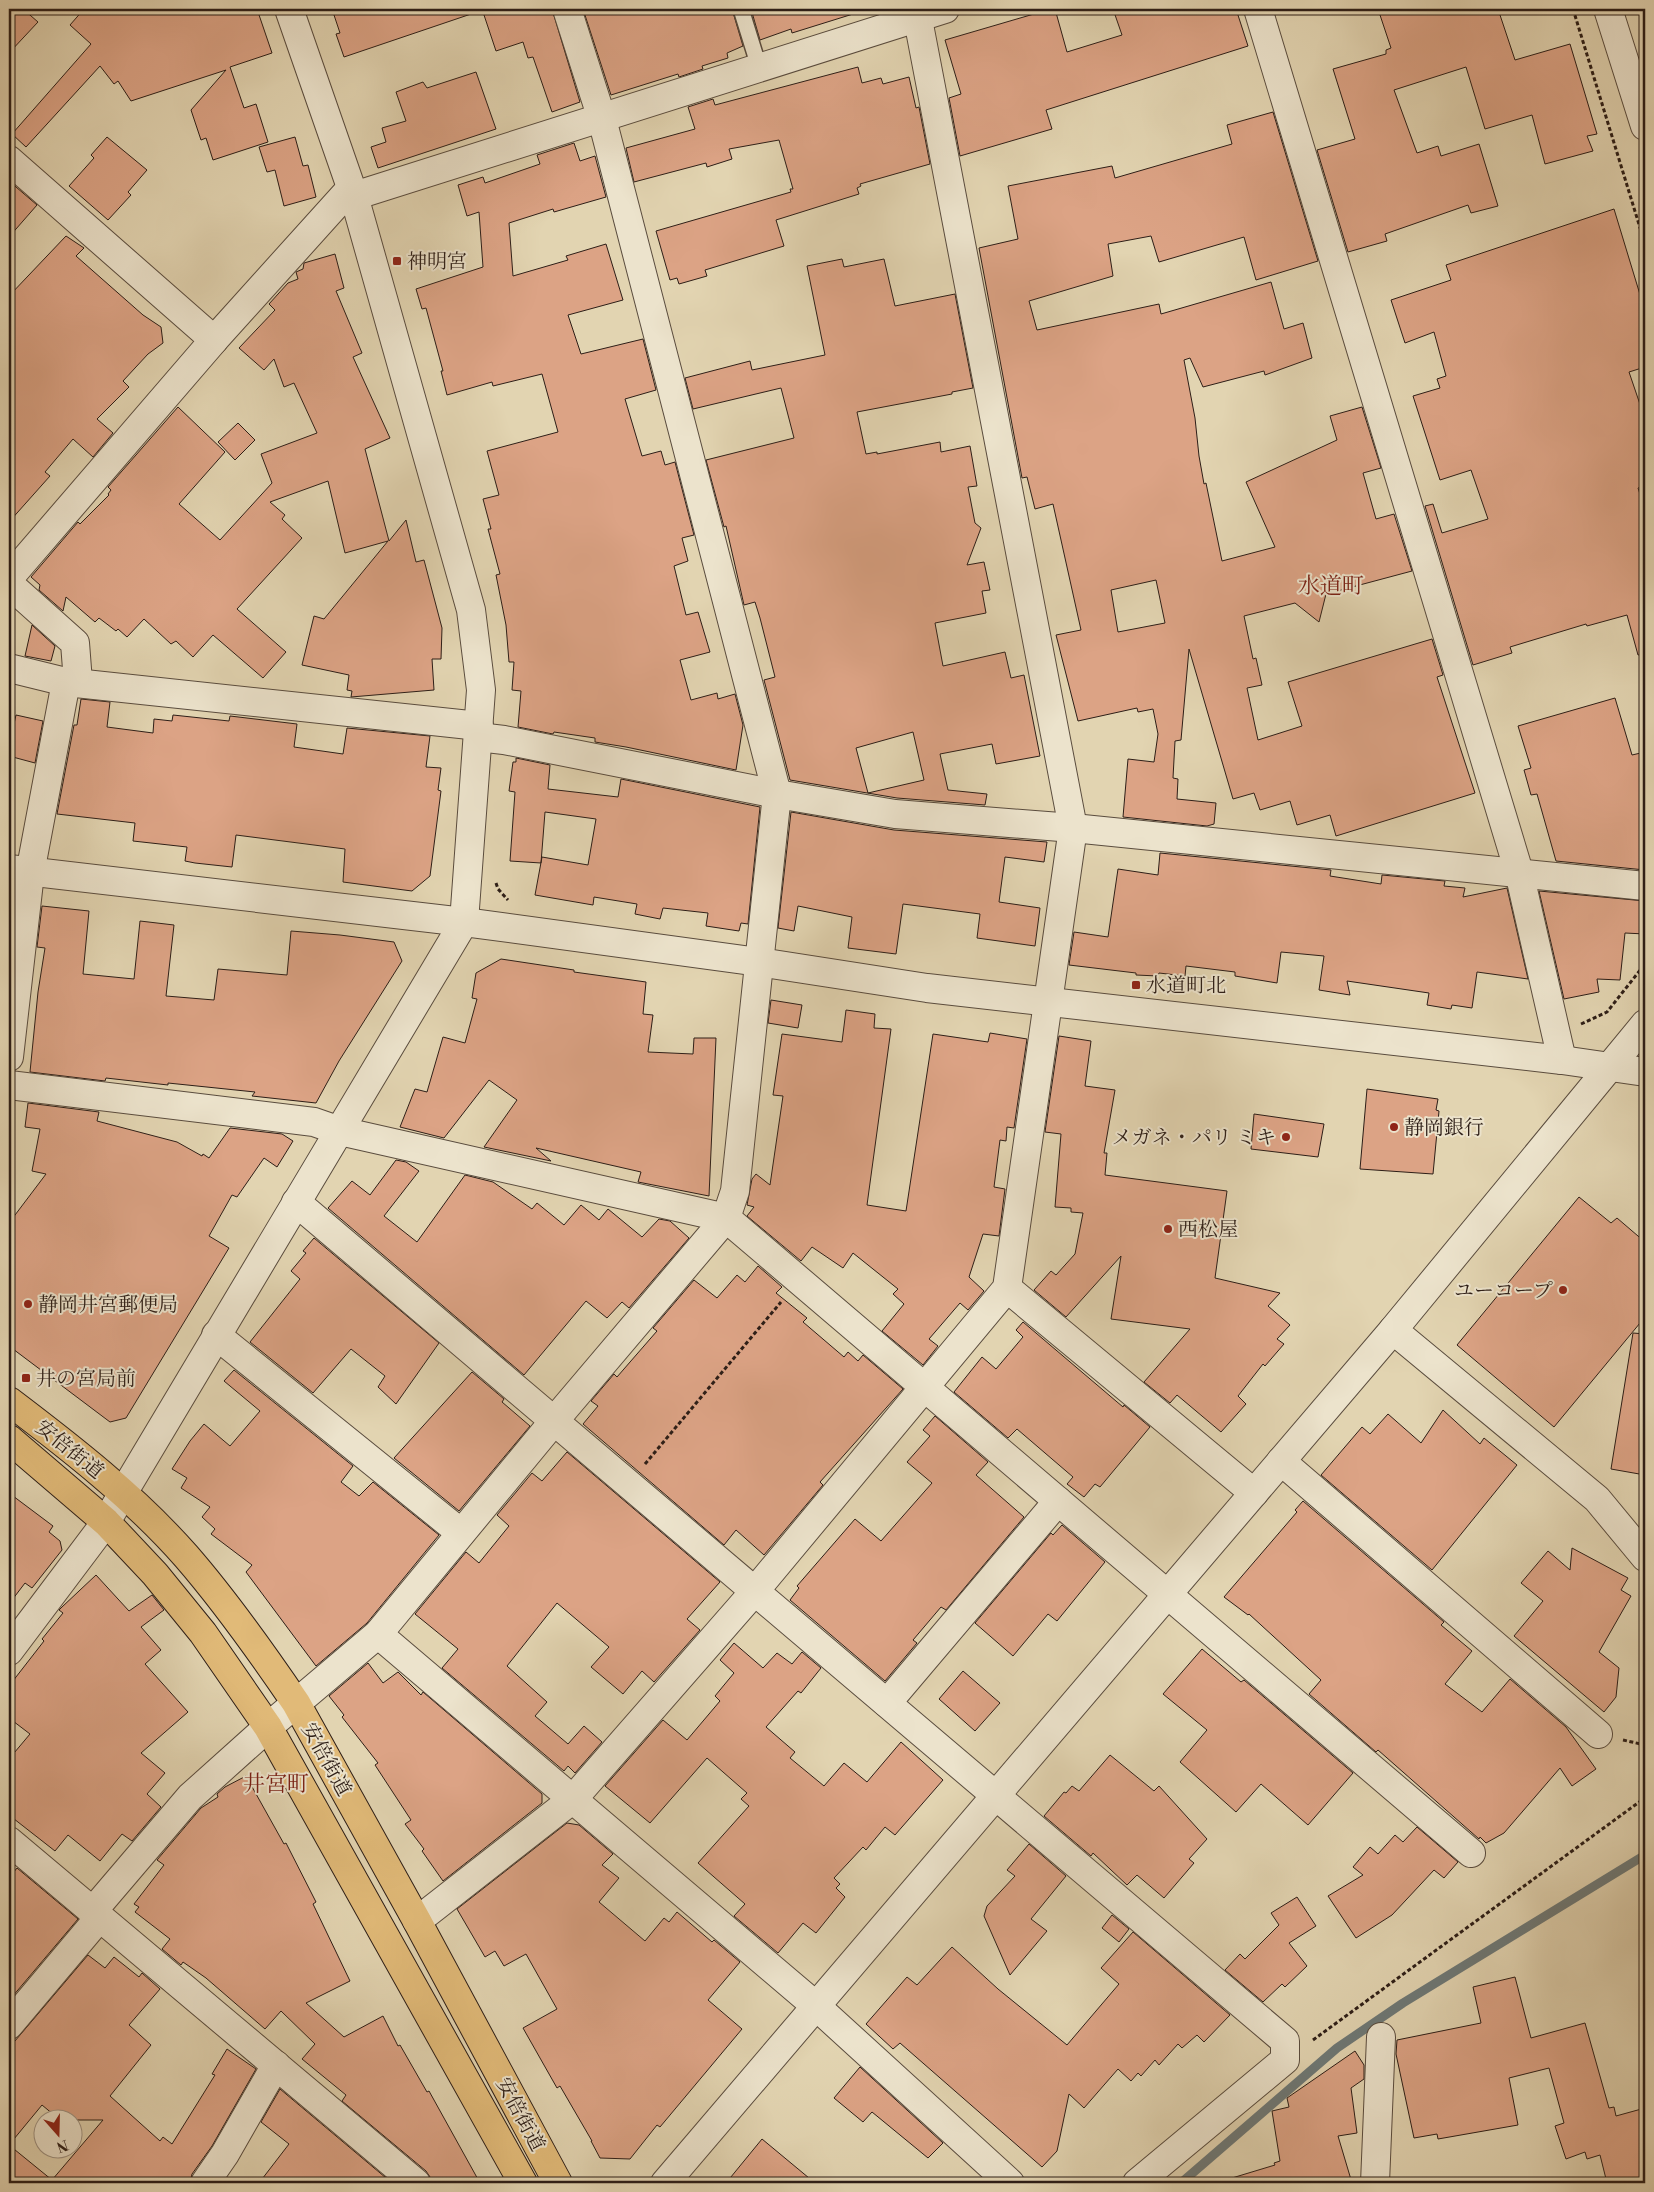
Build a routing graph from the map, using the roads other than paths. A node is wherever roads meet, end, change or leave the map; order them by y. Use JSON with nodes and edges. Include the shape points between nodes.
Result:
{"nodes":[{"id":1,"x":289,"y":9,"type":"edge"},
{"id":2,"x":567,"y":9,"type":"edge"},
{"id":3,"x":741,"y":9,"type":"edge"},
{"id":4,"x":945,"y":9,"type":"edge"},
{"id":5,"x":1258,"y":9,"type":"edge"},
{"id":6,"x":1608,"y":9,"type":"edge"},
{"id":7,"x":918,"y":13,"type":"edge"},
{"id":8,"x":759,"y":67,"type":"junction"},
{"id":9,"x":602,"y":119,"type":"junction"},
{"id":10,"x":1645,"y":126,"type":"edge"},
{"id":11,"x":9,"y":160,"type":"edge"},
{"id":12,"x":353,"y":192,"type":"junction"},
{"id":13,"x":214,"y":340,"type":"junction"},
{"id":14,"x":9,"y":578,"type":"edge"},
{"id":15,"x":9,"y":584,"type":"edge"},
{"id":16,"x":9,"y":668,"type":"edge"},
{"id":17,"x":72,"y":682,"type":"junction"},
{"id":18,"x":479,"y":732,"type":"junction"},
{"id":19,"x":777,"y":794,"type":"junction"},
{"id":20,"x":1072,"y":828,"type":"junction"},
{"id":21,"x":20,"y":871,"type":"edge"},
{"id":22,"x":1519,"y":872,"type":"junction"},
{"id":23,"x":1645,"y":886,"type":"edge"},
{"id":24,"x":464,"y":922,"type":"junction"},
{"id":25,"x":759,"y":962,"type":"junction"},
{"id":26,"x":1047,"y":1001,"type":"junction"},
{"id":27,"x":1645,"y":1024,"type":"edge"},
{"id":28,"x":9,"y":1056,"type":"edge"},
{"id":29,"x":1562,"y":1060,"type":"junction"},
{"id":30,"x":1611,"y":1066,"type":"junction"},
{"id":31,"x":1645,"y":1072,"type":"edge"},
{"id":32,"x":9,"y":1085,"type":"edge"},
{"id":33,"x":340,"y":1131,"type":"junction"},
{"id":34,"x":296,"y":1202,"type":"junction"},
{"id":35,"x":726,"y":1218,"type":"junction"},
{"id":36,"x":1007,"y":1288,"type":"junction"},
{"id":37,"x":1393,"y":1330,"type":"junction"},
{"id":38,"x":216,"y":1335,"type":"junction"},
{"id":39,"x":924,"y":1388,"type":"junction"},
{"id":40,"x":9,"y":1401,"type":"edge"},
{"id":41,"x":554,"y":1421,"type":"junction"},
{"id":42,"x":9,"y":1439,"type":"edge"},
{"id":43,"x":1281,"y":1462,"type":"junction"},
{"id":44,"x":123,"y":1493,"type":"junction"},
{"id":45,"x":1254,"y":1493,"type":"junction"},
{"id":46,"x":1058,"y":1500,"type":"junction"},
{"id":47,"x":106,"y":1522,"type":"junction"},
{"id":48,"x":461,"y":1533,"type":"junction"},
{"id":49,"x":1645,"y":1557,"type":"edge"},
{"id":50,"x":754,"y":1592,"type":"junction"},
{"id":51,"x":1168,"y":1593,"type":"junction"},
{"id":52,"x":378,"y":1634,"type":"junction"},
{"id":53,"x":9,"y":1651,"type":"edge"},
{"id":54,"x":296,"y":1703,"type":"junction"},
{"id":55,"x":887,"y":1703,"type":"junction"},
{"id":56,"x":268,"y":1727,"type":"junction"},
{"id":57,"x":1598,"y":1734,"type":"dead end"},
{"id":58,"x":996,"y":1795,"type":"junction"},
{"id":59,"x":573,"y":1799,"type":"junction"},
{"id":60,"x":10,"y":1844,"type":"edge"},
{"id":61,"x":1471,"y":1853,"type":"dead end"},
{"id":62,"x":96,"y":1915,"type":"junction"},
{"id":63,"x":417,"y":1921,"type":"junction"},
{"id":64,"x":816,"y":2006,"type":"junction"},
{"id":65,"x":9,"y":2025,"type":"edge"},
{"id":66,"x":1381,"y":2037,"type":"dead end"},
{"id":67,"x":276,"y":2065,"type":"junction"},
{"id":68,"x":674,"y":2180,"type":"edge"},
{"id":69,"x":204,"y":2183,"type":"edge"},
{"id":70,"x":416,"y":2183,"type":"edge"},
{"id":71,"x":523,"y":2183,"type":"edge"},
{"id":72,"x":558,"y":2183,"type":"edge"},
{"id":73,"x":1010,"y":2183,"type":"edge"},
{"id":74,"x":1137,"y":2183,"type":"edge"},
{"id":75,"x":1375,"y":2183,"type":"edge"}],
"edges":[{"from":1,"to":12,"type":"street"},
{"from":2,"to":9,"type":"street"},
{"from":3,"to":8,"type":"lane"},
{"from":4,"to":7,"type":"street"},
{"from":5,"to":22,"type":"street"},
{"from":6,"to":10,"type":"street"},
{"from":7,"to":8,"type":"street"},
{"from":7,"to":20,"type":"street"},
{"from":8,"to":9,"type":"street"},
{"from":9,"to":12,"type":"street"},
{"from":9,"to":19,"type":"street"},
{"from":11,"to":13,"type":"street"},
{"from":12,"to":13,"type":"street"},
{"from":12,"to":18,"type":"street","via":[[471,610],[481,690]]},
{"from":13,"to":14,"type":"street"},
{"from":15,"to":17,"type":"street","via":[[75,643]]},
{"from":16,"to":17,"type":"street"},
{"from":17,"to":18,"type":"street"},
{"from":17,"to":21,"type":"street"},
{"from":18,"to":19,"type":"street","via":[[504,740]]},
{"from":18,"to":24,"type":"street"},
{"from":19,"to":20,"type":"street","via":[[895,814]]},
{"from":19,"to":25,"type":"street"},
{"from":20,"to":22,"type":"street"},
{"from":20,"to":26,"type":"street"},
{"from":21,"to":24,"type":"street"},
{"from":21,"to":28,"type":"street"},
{"from":22,"to":23,"type":"street"},
{"from":22,"to":29,"type":"street"},
{"from":24,"to":25,"type":"street"},
{"from":24,"to":33,"type":"street"},
{"from":25,"to":26,"type":"street","via":[[927,988]]},
{"from":25,"to":35,"type":"street","via":[[735,1191]]},
{"from":26,"to":29,"type":"street"},
{"from":26,"to":36,"type":"street"},
{"from":27,"to":30,"type":"street"},
{"from":29,"to":30,"type":"street"},
{"from":30,"to":31,"type":"street"},
{"from":30,"to":37,"type":"street"},
{"from":32,"to":33,"type":"street","via":[[314,1122]]},
{"from":33,"to":34,"type":"street"},
{"from":33,"to":35,"type":"street"},
{"from":34,"to":38,"type":"street"},
{"from":34,"to":41,"type":"street"},
{"from":35,"to":39,"type":"street"},
{"from":35,"to":41,"type":"street"},
{"from":36,"to":39,"type":"street"},
{"from":36,"to":45,"type":"street"},
{"from":37,"to":43,"type":"street"},
{"from":37,"to":49,"type":"street","via":[[1596,1499]]},
{"from":38,"to":44,"type":"street"},
{"from":38,"to":48,"type":"street"},
{"from":39,"to":46,"type":"street"},
{"from":39,"to":50,"type":"street"},
{"from":40,"to":44,"type":"main road","name":"安倍街道"},
{"from":41,"to":48,"type":"street"},
{"from":41,"to":50,"type":"street"},
{"from":42,"to":47,"type":"main road","name":"安倍街道"},
{"from":43,"to":45,"type":"street"},
{"from":43,"to":57,"type":"street"},
{"from":44,"to":47,"type":"street"},
{"from":44,"to":54,"type":"main road","name":"安倍街道","via":[[186,1556]]},
{"from":45,"to":51,"type":"street"},
{"from":46,"to":51,"type":"street"},
{"from":46,"to":55,"type":"street"},
{"from":47,"to":53,"type":"street"},
{"from":47,"to":56,"type":"main road","name":"安倍街道","via":[[155,1574],[203,1633]]},
{"from":48,"to":52,"type":"street"},
{"from":50,"to":55,"type":"street"},
{"from":50,"to":59,"type":"street"},
{"from":51,"to":58,"type":"street"},
{"from":51,"to":61,"type":"street"},
{"from":52,"to":54,"type":"street"},
{"from":52,"to":59,"type":"street"},
{"from":54,"to":56,"type":"street"},
{"from":54,"to":63,"type":"main road","name":"安倍街道"},
{"from":55,"to":58,"type":"street"},
{"from":56,"to":62,"type":"street","via":[[190,1797]]},
{"from":56,"to":71,"type":"main road","name":"安倍街道"},
{"from":58,"to":64,"type":"street"},
{"from":58,"to":74,"type":"street","via":[[1285,2041],[1286,2060]]},
{"from":59,"to":63,"type":"street"},
{"from":59,"to":64,"type":"street"},
{"from":60,"to":62,"type":"street"},
{"from":62,"to":65,"type":"street"},
{"from":62,"to":67,"type":"street"},
{"from":63,"to":72,"type":"main road","name":"安倍街道"},
{"from":64,"to":68,"type":"street"},
{"from":64,"to":73,"type":"street"},
{"from":66,"to":75,"type":"street"},
{"from":67,"to":69,"type":"street","via":[[225,2154]]},
{"from":67,"to":70,"type":"street"}]}
